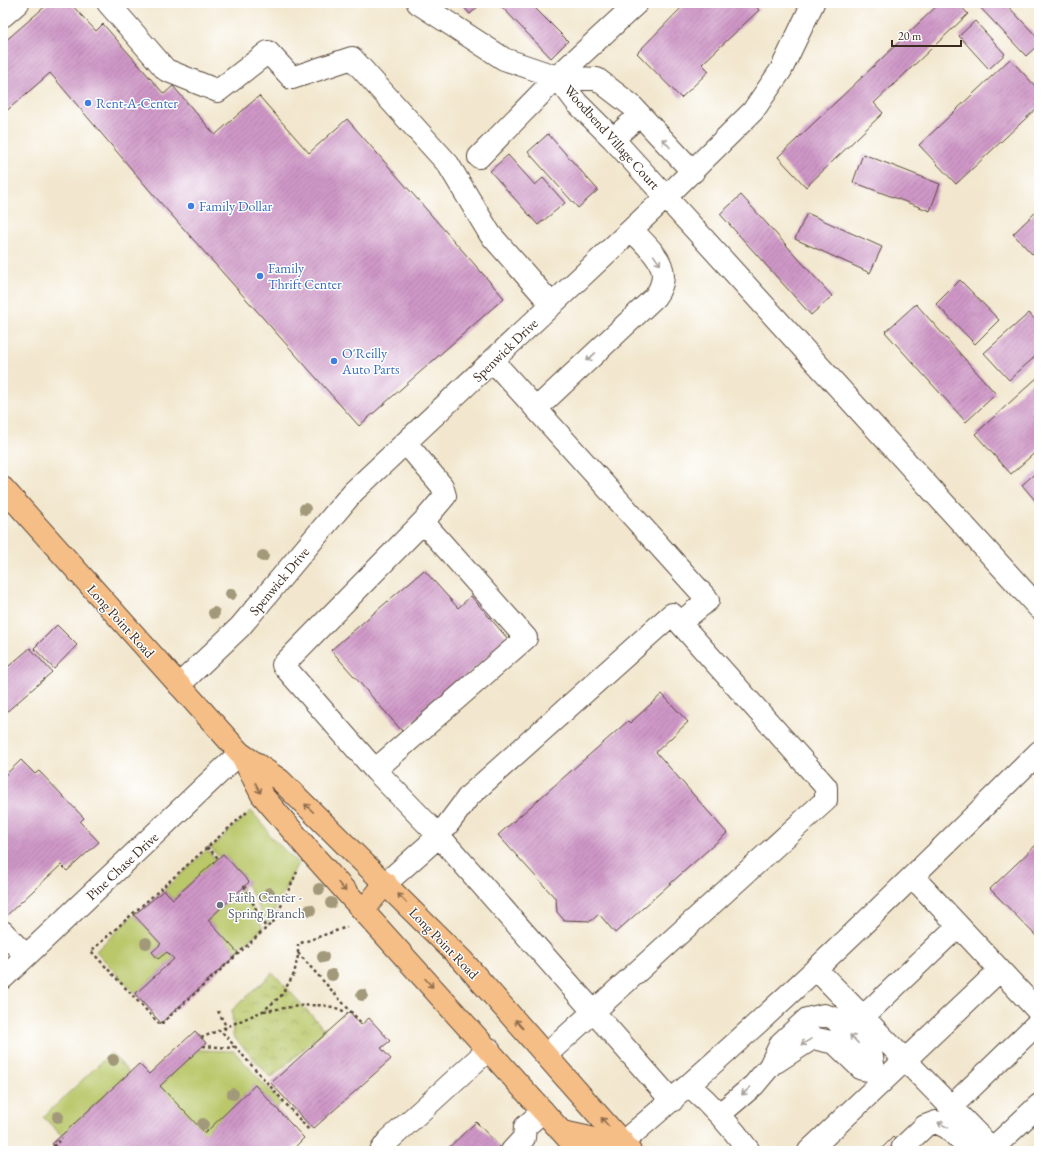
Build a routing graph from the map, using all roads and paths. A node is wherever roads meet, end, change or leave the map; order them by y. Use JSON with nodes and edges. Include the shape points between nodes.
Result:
{"nodes":[{"id":1,"x":18,"y":3,"type":"edge"},
{"id":2,"x":108,"y":3,"type":"edge"},
{"id":3,"x":418,"y":3,"type":"edge"},
{"id":4,"x":637,"y":3,"type":"edge"},
{"id":5,"x":812,"y":3,"type":"edge"},
{"id":6,"x":3,"y":16,"type":"edge"},
{"id":7,"x":557,"y":77,"type":"junction"},
{"id":8,"x":640,"y":114,"type":"junction"},
{"id":9,"x":613,"y":139,"type":"junction"},
{"id":10,"x":479,"y":158,"type":"dead end"},
{"id":11,"x":693,"y":172,"type":"junction"},
{"id":12,"x":666,"y":197,"type":"junction"},
{"id":13,"x":632,"y":230,"type":"junction"},
{"id":14,"x":552,"y":305,"type":"junction"},
{"id":15,"x":493,"y":361,"type":"junction"},
{"id":16,"x":536,"y":408,"type":"junction"},
{"id":17,"x":406,"y":443,"type":"junction"},
{"id":18,"x":3,"y":488,"type":"edge"},
{"id":19,"x":423,"y":522,"type":"junction"},
{"id":20,"x":1039,"y":608,"type":"edge"},
{"id":21,"x":680,"y":623,"type":"junction"},
{"id":22,"x":179,"y":685,"type":"junction"},
{"id":23,"x":1039,"y":752,"type":"edge"},
{"id":24,"x":240,"y":753,"type":"junction"},
{"id":25,"x":375,"y":770,"type":"junction"},
{"id":26,"x":252,"y":808,"type":"dead end"},
{"id":27,"x":439,"y":836,"type":"junction"},
{"id":28,"x":207,"y":847,"type":"junction"},
{"id":29,"x":218,"y":858,"type":"dead end"},
{"id":30,"x":299,"y":869,"type":"dead end"},
{"id":31,"x":913,"y":877,"type":"junction"},
{"id":32,"x":386,"y":883,"type":"junction"},
{"id":33,"x":244,"y":886,"type":"dead end"},
{"id":34,"x":356,"y":918,"type":"junction"},
{"id":35,"x":958,"y":926,"type":"junction"},
{"id":36,"x":266,"y":928,"type":"junction"},
{"id":37,"x":3,"y":932,"type":"edge"},
{"id":38,"x":298,"y":952,"type":"junction"},
{"id":39,"x":26,"y":956,"type":"junction"},
{"id":40,"x":816,"y":969,"type":"junction"},
{"id":41,"x":1000,"y":970,"type":"junction"},
{"id":42,"x":3,"y":978,"type":"edge"},
{"id":43,"x":218,"y":1010,"type":"dead end"},
{"id":44,"x":263,"y":1011,"type":"junction"},
{"id":45,"x":594,"y":1012,"type":"junction"},
{"id":46,"x":1039,"y":1012,"type":"edge"},
{"id":47,"x":348,"y":1014,"type":"dead end"},
{"id":48,"x":863,"y":1017,"type":"junction"},
{"id":49,"x":1039,"y":1022,"type":"edge"},
{"id":50,"x":362,"y":1024,"type":"dead end"},
{"id":51,"x":226,"y":1026,"type":"junction"},
{"id":52,"x":201,"y":1038,"type":"dead end"},
{"id":53,"x":203,"y":1046,"type":"dead end"},
{"id":54,"x":234,"y":1046,"type":"junction"},
{"id":55,"x":489,"y":1049,"type":"junction"},
{"id":56,"x":547,"y":1054,"type":"junction"},
{"id":57,"x":905,"y":1060,"type":"junction"},
{"id":58,"x":879,"y":1075,"type":"junction"},
{"id":59,"x":688,"y":1085,"type":"junction"},
{"id":60,"x":672,"y":1101,"type":"junction"},
{"id":61,"x":1039,"y":1105,"type":"edge"},
{"id":62,"x":951,"y":1107,"type":"junction"},
{"id":63,"x":543,"y":1111,"type":"junction"},
{"id":64,"x":720,"y":1114,"type":"junction"},
{"id":65,"x":309,"y":1130,"type":"dead end"},
{"id":66,"x":562,"y":1132,"type":"junction"},
{"id":67,"x":62,"y":1138,"type":"dead end"},
{"id":68,"x":627,"y":1147,"type":"edge"},
{"id":69,"x":903,"y":1147,"type":"dead end"},
{"id":70,"x":986,"y":1150,"type":"edge"},
{"id":71,"x":49,"y":1151,"type":"edge"},
{"id":72,"x":381,"y":1151,"type":"edge"},
{"id":73,"x":512,"y":1151,"type":"edge"},
{"id":74,"x":579,"y":1151,"type":"edge"},
{"id":75,"x":749,"y":1151,"type":"edge"},
{"id":76,"x":809,"y":1151,"type":"edge"}],
"edges":[{"from":1,"to":6,"type":"street"},
{"from":2,"to":14,"type":"street","via":[[166,70],[218,91],[268,52],[292,78],[352,58],[448,164],[490,234]]},
{"from":3,"to":7,"type":"street","name":"Woodbend Village Court","via":[[504,59]]},
{"from":4,"to":7,"type":"street"},
{"from":5,"to":11,"type":"street","name":"Spenwick Drive","via":[[781,70],[753,111]]},
{"from":7,"to":8,"type":"street","name":"Woodbend Village Court","via":[[597,79]]},
{"from":7,"to":9,"type":"street","name":"Woodbend Village Court","via":[[577,103]]},
{"from":7,"to":10,"type":"street"},
{"from":8,"to":9,"type":"street"},
{"from":11,"to":8,"type":"street","name":"Woodbend Village Court","one_way":true},
{"from":9,"to":12,"type":"street","name":"Woodbend Village Court"},
{"from":11,"to":12,"type":"street","name":"Spenwick Drive"},
{"from":12,"to":13,"type":"street","name":"Spenwick Drive"},
{"from":12,"to":20,"type":"street","name":"Woodbend Village Court"},
{"from":13,"to":14,"type":"street","name":"Spenwick Drive"},
{"from":13,"to":16,"type":"street","one_way":true,"via":[[658,260],[663,270],[664,280],[661,288],[655,297]]},
{"from":14,"to":15,"type":"street","name":"Spenwick Drive"},
{"from":15,"to":16,"type":"street"},
{"from":15,"to":17,"type":"street","name":"Spenwick Drive"},
{"from":16,"to":21,"type":"street","via":[[708,600]]},
{"from":17,"to":19,"type":"street","via":[[442,486],[445,496]]},
{"from":17,"to":22,"type":"street","name":"Spenwick Drive","via":[[353,492],[240,627]]},
{"from":18,"to":22,"type":"main road","name":"Long Point Road"},
{"from":19,"to":25,"type":"street","via":[[283,665]]},
{"from":19,"to":25,"type":"street","via":[[526,638]]},
{"from":21,"to":27,"type":"street","via":[[672,614],[469,796]]},
{"from":21,"to":45,"type":"street","via":[[826,787],[826,800]]},
{"from":22,"to":24,"type":"main road","name":"Long Point Road"},
{"from":23,"to":31,"type":"street"},
{"from":32,"to":24,"type":"main road","name":"Long Point Road","one_way":true,"via":[[280,780]]},
{"from":24,"to":34,"type":"main road","name":"Long Point Road","one_way":true,"via":[[262,795]]},
{"from":24,"to":39,"type":"street","name":"Pine Chase Drive"},
{"from":25,"to":27,"type":"street"},
{"from":26,"to":28,"type":"path"},
{"from":27,"to":32,"type":"street"},
{"from":27,"to":45,"type":"street"},
{"from":28,"to":29,"type":"path"},
{"from":28,"to":36,"type":"path","via":[[91,951],[160,1025]]},
{"from":30,"to":36,"type":"path","via":[[274,921]]},
{"from":31,"to":35,"type":"street"},
{"from":31,"to":40,"type":"street"},
{"from":32,"to":34,"type":"main road"},
{"from":56,"to":32,"type":"main road","name":"Long Point Road","one_way":true,"via":[[462,960]]},
{"from":33,"to":36,"type":"path"},
{"from":34,"to":38,"type":"path","via":[[298,944]]},
{"from":34,"to":55,"type":"main road","name":"Long Point Road","one_way":true},
{"from":35,"to":41,"type":"street"},
{"from":35,"to":48,"type":"street"},
{"from":37,"to":39,"type":"street"},
{"from":38,"to":44,"type":"path","via":[[291,982],[281,996]]},
{"from":38,"to":50,"type":"path"},
{"from":39,"to":42,"type":"street","name":"Pine Chase Drive"},
{"from":40,"to":48,"type":"street"},
{"from":40,"to":59,"type":"street"},
{"from":41,"to":46,"type":"street"},
{"from":41,"to":57,"type":"street"},
{"from":43,"to":51,"type":"path"},
{"from":44,"to":47,"type":"path","via":[[326,1006]]},
{"from":44,"to":51,"type":"path"},
{"from":45,"to":56,"type":"street"},
{"from":45,"to":60,"type":"street"},
{"from":48,"to":57,"type":"street"},
{"from":49,"to":62,"type":"street"},
{"from":51,"to":52,"type":"path"},
{"from":51,"to":54,"type":"path","via":[[223,1033]]},
{"from":53,"to":54,"type":"path"},
{"from":54,"to":65,"type":"path"},
{"from":55,"to":63,"type":"main road","name":"Long Point Road"},
{"from":55,"to":72,"type":"street","via":[[388,1141]]},
{"from":68,"to":56,"type":"main road","name":"Long Point Road","one_way":true},
{"from":57,"to":58,"type":"street"},
{"from":57,"to":62,"type":"street"},
{"from":58,"to":64,"type":"street","one_way":true,"via":[[872,1057],[834,1018],[824,1015],[807,1020],[781,1043],[770,1066],[754,1085]]},
{"from":58,"to":76,"type":"street"},
{"from":59,"to":60,"type":"street"},
{"from":59,"to":64,"type":"street"},
{"from":60,"to":68,"type":"street"},
{"from":61,"to":70,"type":"street"},
{"from":62,"to":70,"type":"street"},
{"from":63,"to":66,"type":"main road","name":"Long Point Road"},
{"from":63,"to":73,"type":"street","via":[[525,1127],[524,1138]]},
{"from":64,"to":75,"type":"street"},
{"from":66,"to":68,"type":"main road","via":[[595,1139],[611,1149]]},
{"from":66,"to":74,"type":"main road","name":"Long Point Road"},
{"from":67,"to":71,"type":"path"},
{"from":70,"to":69,"type":"street","one_way":true,"via":[[936,1122],[925,1126]]}]}
